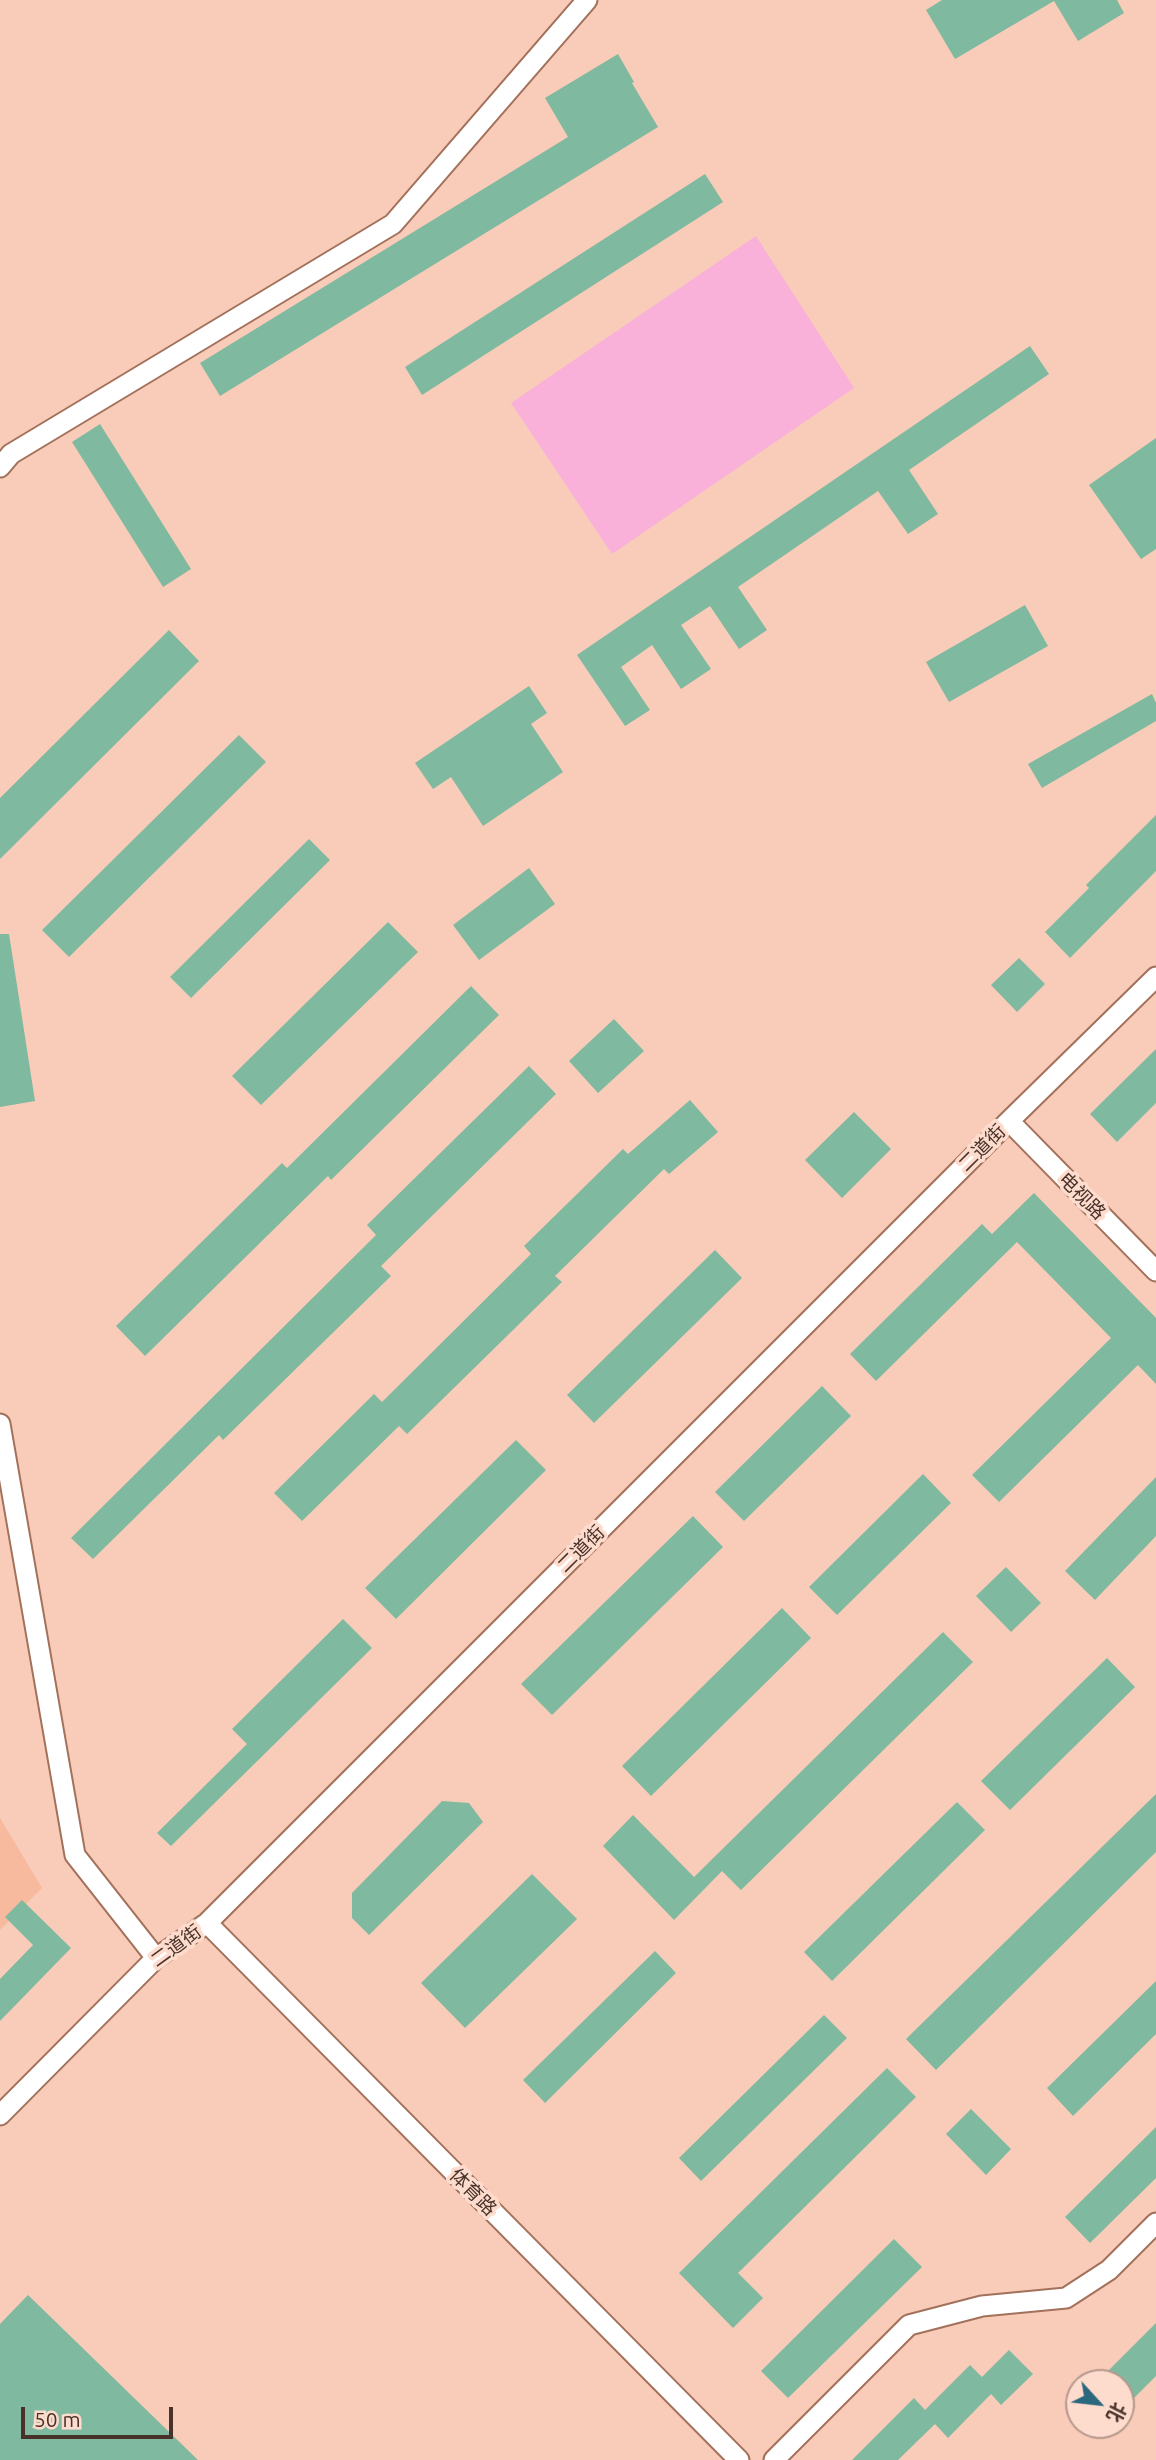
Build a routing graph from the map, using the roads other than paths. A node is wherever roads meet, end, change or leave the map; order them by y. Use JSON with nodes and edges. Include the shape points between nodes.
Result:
{"nodes":[{"id":1,"x":587,"y":0,"type":"edge"},
{"id":2,"x":0,"y":467,"type":"edge"},
{"id":3,"x":1156,"y":977,"type":"edge"},
{"id":4,"x":1009,"y":1121,"type":"junction"},
{"id":5,"x":1156,"y":1271,"type":"edge"},
{"id":6,"x":0,"y":1424,"type":"edge"},
{"id":7,"x":207,"y":1923,"type":"junction"},
{"id":8,"x":156,"y":1958,"type":"junction"},
{"id":9,"x":0,"y":2115,"type":"edge"},
{"id":10,"x":1156,"y":2223,"type":"edge"},
{"id":11,"x":739,"y":2460,"type":"edge"},
{"id":12,"x":774,"y":2460,"type":"edge"}],
"edges":[{"from":1,"to":2,"type":"street","via":[[393,224],[11,454]]},
{"from":3,"to":4,"type":"street","name":"二道街"},
{"from":4,"to":5,"type":"street","name":"电视路"},
{"from":4,"to":7,"type":"street","name":"二道街"},
{"from":6,"to":8,"type":"street","via":[[75,1855]]},
{"from":7,"to":8,"type":"street","name":"二道街"},
{"from":7,"to":11,"type":"street","name":"体育路"},
{"from":8,"to":9,"type":"street","name":"二道街"},
{"from":10,"to":12,"type":"street","via":[[1108,2270],[1066,2298],[982,2306],[909,2325]]}]}
